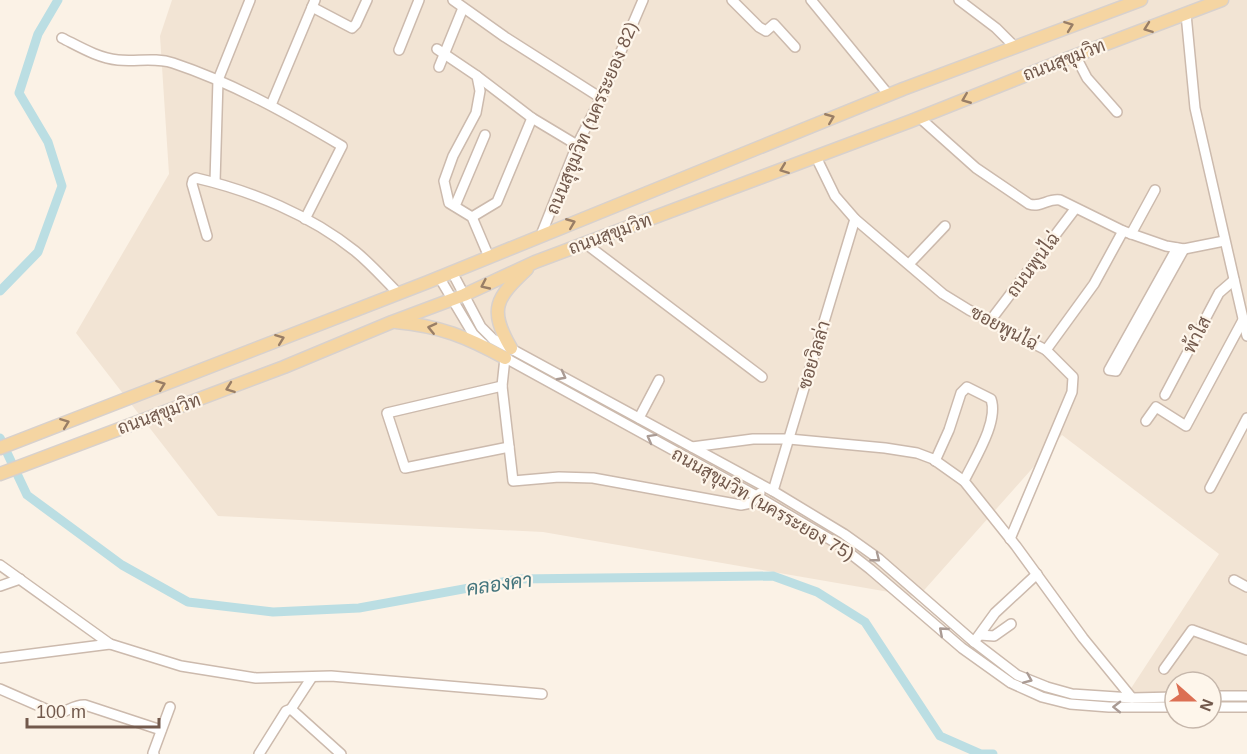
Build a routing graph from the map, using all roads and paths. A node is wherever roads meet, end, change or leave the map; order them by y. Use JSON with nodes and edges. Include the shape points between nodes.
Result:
{"nodes":[{"id":1,"x":250,"y":0,"type":"edge"},
{"id":2,"x":367,"y":0,"type":"edge"},
{"id":3,"x":419,"y":0,"type":"edge"},
{"id":4,"x":453,"y":0,"type":"edge"},
{"id":5,"x":643,"y":0,"type":"edge"},
{"id":6,"x":732,"y":0,"type":"edge"},
{"id":7,"x":811,"y":0,"type":"edge"},
{"id":8,"x":959,"y":0,"type":"edge"},
{"id":9,"x":1141,"y":0,"type":"edge"},
{"id":10,"x":1222,"y":0,"type":"edge"},
{"id":11,"x":314,"y":4,"type":"edge"},
{"id":12,"x":463,"y":8,"type":"junction"},
{"id":13,"x":1186,"y":14,"type":"junction"},
{"id":14,"x":62,"y":39,"type":"dead end"},
{"id":15,"x":1014,"y":46,"type":"junction"},
{"id":16,"x":795,"y":47,"type":"dead end"},
{"id":17,"x":399,"y":50,"type":"dead end"},
{"id":18,"x":441,"y":51,"type":"junction"},
{"id":19,"x":1075,"y":55,"type":"junction"},
{"id":20,"x":439,"y":67,"type":"dead end"},
{"id":21,"x":477,"y":76,"type":"junction"},
{"id":22,"x":218,"y":80,"type":"junction"},
{"id":23,"x":888,"y":94,"type":"junction"},
{"id":24,"x":601,"y":98,"type":"junction"},
{"id":25,"x":271,"y":105,"type":"junction"},
{"id":26,"x":1117,"y":112,"type":"dead end"},
{"id":27,"x":532,"y":118,"type":"junction"},
{"id":28,"x":920,"y":118,"type":"junction"},
{"id":29,"x":486,"y":135,"type":"dead end"},
{"id":30,"x":577,"y":145,"type":"junction"},
{"id":31,"x":816,"y":157,"type":"junction"},
{"id":32,"x":215,"y":182,"type":"junction"},
{"id":33,"x":1155,"y":190,"type":"dead end"},
{"id":34,"x":455,"y":206,"type":"junction"},
{"id":35,"x":1076,"y":208,"type":"junction"},
{"id":36,"x":472,"y":217,"type":"junction"},
{"id":37,"x":305,"y":219,"type":"junction"},
{"id":38,"x":855,"y":219,"type":"junction"},
{"id":39,"x":945,"y":226,"type":"dead end"},
{"id":40,"x":1127,"y":232,"type":"junction"},
{"id":41,"x":541,"y":235,"type":"junction"},
{"id":42,"x":207,"y":236,"type":"dead end"},
{"id":43,"x":1224,"y":241,"type":"junction"},
{"id":44,"x":586,"y":244,"type":"junction"},
{"id":45,"x":1180,"y":249,"type":"junction"},
{"id":46,"x":489,"y":257,"type":"junction"},
{"id":47,"x":535,"y":262,"type":"junction"},
{"id":48,"x":909,"y":264,"type":"junction"},
{"id":49,"x":452,"y":272,"type":"junction"},
{"id":50,"x":440,"y":277,"type":"junction"},
{"id":51,"x":1234,"y":280,"type":"junction"},
{"id":52,"x":398,"y":293,"type":"junction"},
{"id":53,"x":464,"y":295,"type":"junction"},
{"id":54,"x":1153,"y":297,"type":"junction"},
{"id":55,"x":451,"y":300,"type":"junction"},
{"id":56,"x":1243,"y":320,"type":"junction"},
{"id":57,"x":990,"y":321,"type":"junction"},
{"id":58,"x":392,"y":322,"type":"junction"},
{"id":59,"x":1247,"y":336,"type":"edge"},
{"id":60,"x":1046,"y":351,"type":"junction"},
{"id":61,"x":508,"y":353,"type":"junction"},
{"id":62,"x":762,"y":377,"type":"dead end"},
{"id":63,"x":659,"y":380,"type":"dead end"},
{"id":64,"x":502,"y":386,"type":"junction"},
{"id":65,"x":1165,"y":395,"type":"dead end"},
{"id":66,"x":639,"y":418,"type":"junction"},
{"id":67,"x":1247,"y":418,"type":"edge"},
{"id":68,"x":1146,"y":421,"type":"dead end"},
{"id":69,"x":789,"y":439,"type":"junction"},
{"id":70,"x":509,"y":447,"type":"junction"},
{"id":71,"x":692,"y":447,"type":"junction"},
{"id":72,"x":0,"y":448,"type":"edge"},
{"id":73,"x":935,"y":461,"type":"junction"},
{"id":74,"x":0,"y":474,"type":"edge"},
{"id":75,"x":964,"y":481,"type":"junction"},
{"id":76,"x":1210,"y":488,"type":"dead end"},
{"id":77,"x":769,"y":489,"type":"junction"},
{"id":78,"x":758,"y":497,"type":"junction"},
{"id":79,"x":1010,"y":538,"type":"junction"},
{"id":80,"x":0,"y":565,"type":"edge"},
{"id":81,"x":1037,"y":574,"type":"junction"},
{"id":82,"x":20,"y":579,"type":"junction"},
{"id":83,"x":1234,"y":580,"type":"dead end"},
{"id":84,"x":0,"y":586,"type":"edge"},
{"id":85,"x":1247,"y":587,"type":"edge"},
{"id":86,"x":1011,"y":624,"type":"dead end"},
{"id":87,"x":977,"y":638,"type":"junction"},
{"id":88,"x":111,"y":644,"type":"junction"},
{"id":89,"x":1247,"y":650,"type":"edge"},
{"id":90,"x":0,"y":658,"type":"edge"},
{"id":91,"x":1164,"y":669,"type":"dead end"},
{"id":92,"x":312,"y":677,"type":"junction"},
{"id":93,"x":0,"y":689,"type":"edge"},
{"id":94,"x":542,"y":694,"type":"dead end"},
{"id":95,"x":1223,"y":696,"type":"edge"},
{"id":96,"x":1247,"y":696,"type":"edge"},
{"id":97,"x":1163,"y":697,"type":"edge"},
{"id":98,"x":1132,"y":698,"type":"junction"},
{"id":99,"x":170,"y":707,"type":"dead end"},
{"id":100,"x":1163,"y":707,"type":"edge"},
{"id":101,"x":1223,"y":707,"type":"edge"},
{"id":102,"x":1247,"y":707,"type":"edge"},
{"id":103,"x":291,"y":709,"type":"junction"},
{"id":104,"x":161,"y":730,"type":"junction"},
{"id":105,"x":154,"y":754,"type":"edge"},
{"id":106,"x":259,"y":754,"type":"edge"},
{"id":107,"x":342,"y":754,"type":"edge"}],
"edges":[{"from":1,"to":22,"type":"street"},
{"from":2,"to":11,"type":"street","via":[[352,28]]},
{"from":3,"to":17,"type":"street"},
{"from":4,"to":12,"type":"street"},
{"from":5,"to":24,"type":"street","name":"ถนนสุขุมวิท (นครระยอง 82)"},
{"from":6,"to":16,"type":"street","via":[[759,27],[766,31],[774,24]]},
{"from":7,"to":23,"type":"street"},
{"from":8,"to":15,"type":"street"},
{"from":15,"to":9,"type":"main road","name":"ถนนสุขุมวิท","one_way":true},
{"from":10,"to":13,"type":"main road","name":"ถนนสุขุมวิท"},
{"from":11,"to":25,"type":"street"},
{"from":12,"to":18,"type":"street"},
{"from":12,"to":24,"type":"street"},
{"from":13,"to":19,"type":"main road","name":"ถนนสุขุมวิท","one_way":true},
{"from":13,"to":43,"type":"street","via":[[1195,108]]},
{"from":14,"to":22,"type":"street","via":[[114,60],[165,61]]},
{"from":15,"to":23,"type":"main road","name":"ถนนสุขุมวิท"},
{"from":18,"to":20,"type":"street"},
{"from":18,"to":21,"type":"street"},
{"from":19,"to":26,"type":"street","via":[[1087,78]]},
{"from":19,"to":28,"type":"main road","name":"ถนนสุขุมวิท","one_way":true},
{"from":21,"to":27,"type":"street"},
{"from":21,"to":34,"type":"street","via":[[480,92],[476,112],[444,181],[449,203]]},
{"from":22,"to":25,"type":"street"},
{"from":22,"to":32,"type":"street"},
{"from":41,"to":23,"type":"main road","name":"ถนนสุขุมวิท","one_way":true},
{"from":24,"to":30,"type":"street","name":"ถนนสุขุมวิท (นครระยอง 82)"},
{"from":25,"to":37,"type":"street","via":[[342,146]]},
{"from":27,"to":30,"type":"street"},
{"from":27,"to":36,"type":"street","via":[[497,202]]},
{"from":28,"to":31,"type":"main road","name":"ถนนสุขุมวิท"},
{"from":28,"to":35,"type":"street","via":[[976,168],[1029,204],[1037,206],[1055,199]]},
{"from":29,"to":34,"type":"street"},
{"from":30,"to":41,"type":"street","name":"ถนนสุขุมวิท (นครระยอง 82)"},
{"from":31,"to":38,"type":"street","name":"ซอยพูนไฉ่","via":[[835,196]]},
{"from":31,"to":44,"type":"main road","name":"ถนนสุขุมวิท","one_way":true},
{"from":32,"to":37,"type":"street"},
{"from":32,"to":42,"type":"street","via":[[196,178],[192,184]]},
{"from":33,"to":40,"type":"street"},
{"from":34,"to":36,"type":"street"},
{"from":35,"to":40,"type":"street"},
{"from":35,"to":57,"type":"street","name":"ถนนพูนไฉ่"},
{"from":36,"to":46,"type":"street"},
{"from":37,"to":52,"type":"street","via":[[356,251]]},
{"from":38,"to":48,"type":"street","name":"ซอยพูนไฉ่"},
{"from":38,"to":69,"type":"street","name":"ซอยวิลล่า"},
{"from":39,"to":48,"type":"street"},
{"from":40,"to":45,"type":"street"},
{"from":40,"to":60,"type":"street"},
{"from":41,"to":46,"type":"main road","name":"ถนนสุขุมวิท"},
{"from":43,"to":45,"type":"street"},
{"from":43,"to":51,"type":"street"},
{"from":44,"to":47,"type":"main road","name":"ถนนสุขุมวิท"},
{"from":44,"to":62,"type":"street"},
{"from":45,"to":54,"type":"street"},
{"from":46,"to":49,"type":"main road","name":"ถนนสุขุมวิท"},
{"from":47,"to":53,"type":"main road","name":"ถนนสุขุมวิท","one_way":true},
{"from":47,"to":61,"type":"main road","via":[[510,285],[498,308]]},
{"from":48,"to":57,"type":"street","name":"ซอยพูนไฉ่","via":[[943,294]]},
{"from":49,"to":50,"type":"main road","name":"ถนนสุขุมวิท"},
{"from":49,"to":53,"type":"street","name":"ถนนสุขุมวิท (นครระยอง 75)"},
{"from":50,"to":52,"type":"main road","name":"ถนนสุขุมวิท"},
{"from":50,"to":55,"type":"street","name":"ถนนสุขุมวิท (นครระยอง 75)"},
{"from":51,"to":56,"type":"street"},
{"from":51,"to":65,"type":"street","name":"พ้าใส","via":[[1219,293]]},
{"from":72,"to":52,"type":"main road","name":"ถนนสุขุมวิท","one_way":true},
{"from":53,"to":55,"type":"main road","name":"ถนนสุขุมวิท"},
{"from":53,"to":61,"type":"street","name":"ถนนสุขุมวิท (นครระยอง 75)","via":[[481,327]]},
{"from":54,"to":54,"type":"street","via":[[1109,370],[1116,371]]},
{"from":55,"to":58,"type":"main road","name":"ถนนสุขุมวิท"},
{"from":55,"to":61,"type":"street","name":"ถนนสุขุมวิท (นครระยอง 75)","via":[[472,334],[486,346]]},
{"from":56,"to":59,"type":"street"},
{"from":56,"to":68,"type":"street","via":[[1186,426],[1156,407]]},
{"from":57,"to":60,"type":"street","name":"ซอยพูนไฉ่"},
{"from":61,"to":58,"type":"main road","one_way":true,"via":[[469,338]]},
{"from":58,"to":74,"type":"main road","name":"ถนนสุขุมวิท","one_way":true,"via":[[285,367]]},
{"from":60,"to":79,"type":"street","name":"ซอยพูนไฉ่","via":[[1071,374],[1074,388]]},
{"from":61,"to":64,"type":"street"},
{"from":61,"to":66,"type":"street","name":"ถนนสุขุมวิท (นครระยอง 75)","one_way":true},
{"from":78,"to":61,"type":"street","name":"ถนนสุขุมวิท (นครระยอง 75)","one_way":true},
{"from":63,"to":66,"type":"street"},
{"from":64,"to":70,"type":"street"},
{"from":64,"to":70,"type":"street","via":[[387,413],[405,468]]},
{"from":66,"to":71,"type":"street","name":"ถนนสุขุมวิท (นครระยอง 75)"},
{"from":67,"to":76,"type":"street"},
{"from":69,"to":71,"type":"street"},
{"from":69,"to":73,"type":"street","via":[[885,448],[917,453]]},
{"from":69,"to":77,"type":"street","name":"ซอยวิลล่า"},
{"from":70,"to":78,"type":"street","via":[[513,481],[593,478],[741,505]]},
{"from":71,"to":77,"type":"street","name":"ถนนสุขุมวิท (นครระยอง 75)"},
{"from":73,"to":75,"type":"street"},
{"from":73,"to":75,"type":"street","via":[[961,393],[968,387],[991,399],[994,408],[989,429]]},
{"from":75,"to":79,"type":"street"},
{"from":77,"to":78,"type":"street","name":"ซอยวิลล่า"},
{"from":77,"to":87,"type":"street","name":"ถนนสุขุมวิท (นครระยอง 75)","one_way":true,"via":[[844,534]]},
{"from":100,"to":78,"type":"street","name":"ถนนสุขุมวิท (นครระยอง 75)","one_way":true,"via":[[1070,704],[1011,683],[962,648],[838,544]]},
{"from":79,"to":81,"type":"street"},
{"from":80,"to":82,"type":"street"},
{"from":81,"to":87,"type":"street","via":[[994,613]]},
{"from":81,"to":98,"type":"street"},
{"from":82,"to":84,"type":"street"},
{"from":82,"to":88,"type":"street"},
{"from":83,"to":85,"type":"street"},
{"from":86,"to":87,"type":"street","via":[[994,636]]},
{"from":87,"to":98,"type":"street","name":"ถนนสุขุมวิท (นครระยอง 75)","one_way":true,"via":[[1017,675],[1047,687],[1072,694]]},
{"from":88,"to":90,"type":"street"},
{"from":88,"to":92,"type":"street","via":[[217,673],[256,678]]},
{"from":89,"to":91,"type":"street","via":[[1192,630]]},
{"from":92,"to":94,"type":"street"},
{"from":92,"to":103,"type":"street"},
{"from":93,"to":104,"type":"street","via":[[55,712],[85,705]]},
{"from":95,"to":96,"type":"street"},
{"from":97,"to":98,"type":"street","name":"ถนนสุขุมวิท (นครระยอง 75)"},
{"from":99,"to":104,"type":"street"},
{"from":101,"to":102,"type":"street"},
{"from":103,"to":106,"type":"street"},
{"from":103,"to":107,"type":"street"},
{"from":104,"to":105,"type":"street"}]}
